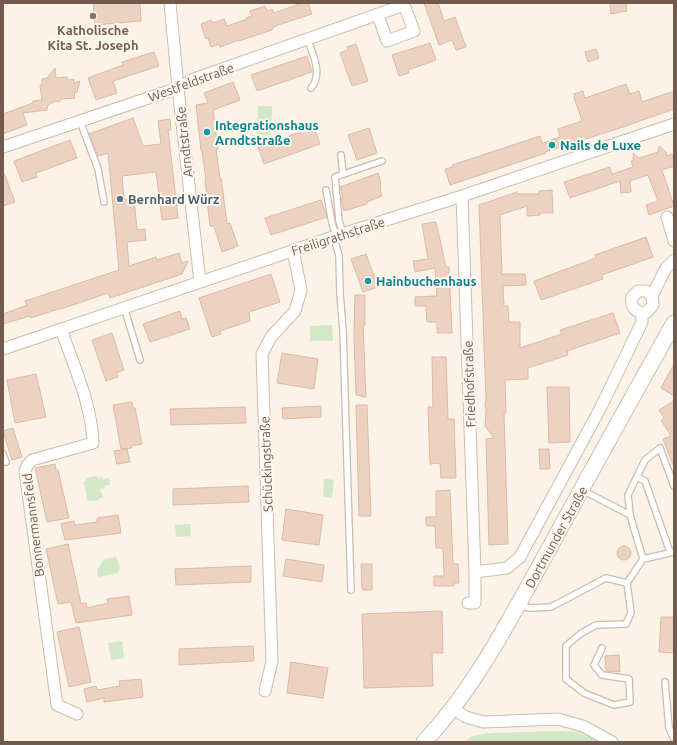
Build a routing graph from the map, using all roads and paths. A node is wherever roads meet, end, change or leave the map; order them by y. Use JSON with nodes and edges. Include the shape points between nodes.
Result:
{"nodes":[{"id":1,"x":170,"y":3,"type":"edge"},
{"id":2,"x":390,"y":6,"type":"edge"},
{"id":3,"x":378,"y":15,"type":"junction"},
{"id":4,"x":308,"y":40,"type":"junction"},
{"id":5,"x":178,"y":88,"type":"junction"},
{"id":6,"x":311,"y":88,"type":"dead end"},
{"id":7,"x":80,"y":121,"type":"junction"},
{"id":8,"x":674,"y":124,"type":"edge"},
{"id":9,"x":3,"y":147,"type":"edge"},
{"id":10,"x":341,"y":155,"type":"dead end"},
{"id":11,"x":382,"y":161,"type":"dead end"},
{"id":12,"x":343,"y":174,"type":"junction"},
{"id":13,"x":326,"y":190,"type":"dead end"},
{"id":14,"x":462,"y":196,"type":"junction"},
{"id":15,"x":104,"y":202,"type":"dead end"},
{"id":16,"x":667,"y":217,"type":"dead end"},
{"id":17,"x":338,"y":235,"type":"junction"},
{"id":18,"x":674,"y":241,"type":"edge"},
{"id":19,"x":294,"y":250,"type":"junction"},
{"id":20,"x":674,"y":260,"type":"edge"},
{"id":21,"x":200,"y":282,"type":"junction"},
{"id":22,"x":652,"y":296,"type":"junction"},
{"id":23,"x":124,"y":307,"type":"junction"},
{"id":24,"x":642,"y":313,"type":"junction"},
{"id":25,"x":674,"y":323,"type":"edge"},
{"id":26,"x":61,"y":329,"type":"junction"},
{"id":27,"x":3,"y":349,"type":"edge"},
{"id":28,"x":140,"y":360,"type":"dead end"},
{"id":29,"x":3,"y":454,"type":"edge"},
{"id":30,"x":6,"y":462,"type":"dead end"},
{"id":31,"x":637,"y":477,"type":"junction"},
{"id":32,"x":674,"y":486,"type":"edge"},
{"id":33,"x":582,"y":490,"type":"junction"},
{"id":34,"x":630,"y":515,"type":"junction"},
{"id":35,"x":672,"y":552,"type":"edge"},
{"id":36,"x":643,"y":559,"type":"junction"},
{"id":37,"x":475,"y":572,"type":"junction"},
{"id":38,"x":627,"y":583,"type":"junction"},
{"id":39,"x":351,"y":590,"type":"dead end"},
{"id":40,"x":468,"y":603,"type":"dead end"},
{"id":41,"x":517,"y":606,"type":"junction"},
{"id":42,"x":602,"y":648,"type":"dead end"},
{"id":43,"x":665,"y":682,"type":"dead end"},
{"id":44,"x":265,"y":691,"type":"dead end"},
{"id":45,"x":453,"y":709,"type":"junction"},
{"id":46,"x":77,"y":714,"type":"dead end"},
{"id":47,"x":674,"y":739,"type":"edge"},
{"id":48,"x":424,"y":742,"type":"edge"},
{"id":49,"x":612,"y":742,"type":"edge"}],
"edges":[{"from":1,"to":5,"type":"street","name":"Arndtstraße"},
{"from":2,"to":3,"type":"street","name":"Westfeldstraße"},
{"from":2,"to":3,"type":"street","via":[[404,5],[414,31],[387,41]]},
{"from":3,"to":4,"type":"street","name":"Westfeldstraße"},
{"from":4,"to":5,"type":"street","name":"Westfeldstraße","via":[[194,79]]},
{"from":4,"to":6,"type":"lane","via":[[318,73]]},
{"from":5,"to":7,"type":"street","name":"Westfeldstraße"},
{"from":5,"to":21,"type":"street","name":"Arndtstraße"},
{"from":7,"to":9,"type":"street","name":"Westfeldstraße"},
{"from":7,"to":15,"type":"lane","via":[[98,169]]},
{"from":8,"to":14,"type":"street","name":"Freiligrathstraße"},
{"from":10,"to":12,"type":"lane"},
{"from":11,"to":12,"type":"lane"},
{"from":12,"to":17,"type":"lane","via":[[335,177]]},
{"from":13,"to":17,"type":"lane","via":[[332,223]]},
{"from":14,"to":17,"type":"street","name":"Freiligrathstraße"},
{"from":14,"to":37,"type":"street","name":"Friedhofstraße"},
{"from":16,"to":18,"type":"street"},
{"from":17,"to":19,"type":"street","name":"Freiligrathstraße"},
{"from":17,"to":39,"type":"lane","via":[[344,331]]},
{"from":19,"to":21,"type":"street","name":"Freiligrathstraße"},
{"from":19,"to":44,"type":"street","name":"Schückingstraße","via":[[301,290],[295,311],[272,337],[262,354],[272,661]]},
{"from":20,"to":22,"type":"street","via":[[666,268]]},
{"from":21,"to":23,"type":"street","name":"Freiligrathstraße"},
{"from":22,"to":24,"type":"street","via":[[653,305]]},
{"from":22,"to":24,"type":"street","via":[[642,290],[632,297],[632,306]]},
{"from":23,"to":26,"type":"street","name":"Freiligrathstraße"},
{"from":23,"to":28,"type":"lane"},
{"from":24,"to":37,"type":"street","via":[[642,322],[601,407],[520,557],[507,568]]},
{"from":25,"to":33,"type":"main road","name":"Dortmunder Straße"},
{"from":26,"to":27,"type":"street","name":"Freiligrathstraße"},
{"from":26,"to":46,"type":"street","name":"Bonnermannsfeld","via":[[91,420],[94,443],[32,460],[27,466],[24,480],[57,705]]},
{"from":29,"to":30,"type":"lane"},
{"from":31,"to":32,"type":"lane","via":[[645,460],[660,448]]},
{"from":31,"to":34,"type":"lane","via":[[628,495]]},
{"from":31,"to":35,"type":"lane","via":[[645,481]]},
{"from":33,"to":34,"type":"lane"},
{"from":33,"to":41,"type":"main road","name":"Dortmunder Straße"},
{"from":34,"to":36,"type":"lane"},
{"from":35,"to":36,"type":"lane"},
{"from":36,"to":38,"type":"lane"},
{"from":37,"to":40,"type":"street","name":"Friedhofstraße","via":[[475,603]]},
{"from":38,"to":41,"type":"lane","via":[[606,578],[551,607]]},
{"from":38,"to":42,"type":"lane","via":[[631,613],[626,624],[596,625],[566,646],[566,679],[584,693],[614,705],[630,702],[629,678],[602,675],[594,665]]},
{"from":41,"to":45,"type":"main road","name":"Dortmunder Straße","via":[[478,673]]},
{"from":43,"to":47,"type":"lane","via":[[669,728]]},
{"from":45,"to":48,"type":"main road","name":"Dortmunder Straße"},
{"from":45,"to":49,"type":"street","via":[[466,717],[483,722],[558,719],[583,726]]}]}
